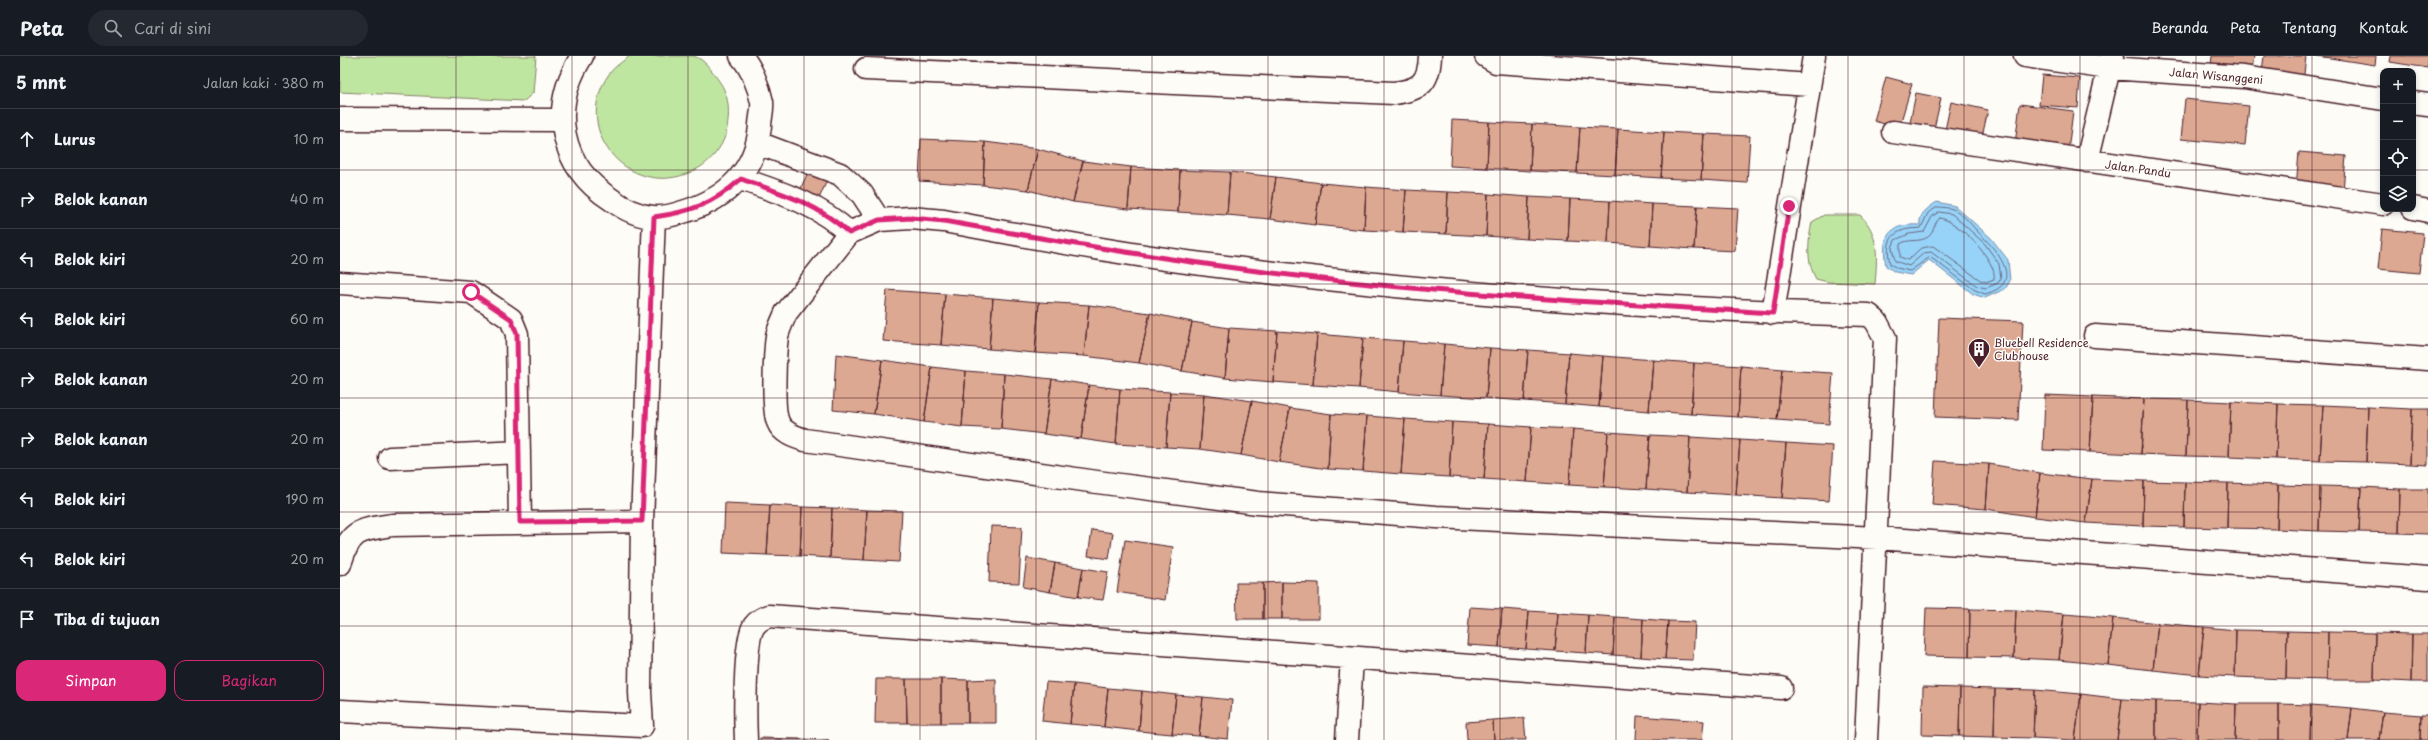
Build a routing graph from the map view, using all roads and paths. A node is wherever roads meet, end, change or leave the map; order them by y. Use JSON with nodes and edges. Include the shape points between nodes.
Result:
{"nodes":[{"id":1,"x":582,"y":56,"type":"edge"},
{"id":2,"x":741,"y":56,"type":"edge"},
{"id":3,"x":1430,"y":56,"type":"edge"},
{"id":4,"x":1486,"y":56,"type":"edge"},
{"id":5,"x":1814,"y":56,"type":"edge"},
{"id":6,"x":2025,"y":56,"type":"edge"},
{"id":7,"x":2111,"y":62,"type":"edge"},
{"id":8,"x":866,"y":69,"type":"dead end"},
{"id":9,"x":1809,"y":85,"type":"junction"},
{"id":10,"x":2380,"y":99,"type":"edge"},
{"id":11,"x":2416,"y":103,"type":"edge"},
{"id":12,"x":2428,"y":105,"type":"edge"},
{"id":13,"x":340,"y":119,"type":"edge"},
{"id":14,"x":562,"y":120,"type":"junction"},
{"id":15,"x":1893,"y":132,"type":"dead end"},
{"id":16,"x":758,"y":143,"type":"junction"},
{"id":17,"x":2087,"y":161,"type":"junction"},
{"id":18,"x":741,"y":179,"type":"junction"},
{"id":19,"x":2380,"y":204,"type":"edge"},
{"id":20,"x":2416,"y":209,"type":"edge"},
{"id":21,"x":2428,"y":211,"type":"edge"},
{"id":22,"x":654,"y":217,"type":"junction"},
{"id":23,"x":879,"y":220,"type":"junction"},
{"id":24,"x":849,"y":233,"type":"junction"},
{"id":25,"x":340,"y":283,"type":"edge"},
{"id":26,"x":1773,"y":313,"type":"junction"},
{"id":27,"x":2095,"y":336,"type":"dead end"},
{"id":28,"x":2428,"y":358,"type":"edge"},
{"id":29,"x":519,"y":452,"type":"junction"},
{"id":30,"x":390,"y":458,"type":"dead end"},
{"id":31,"x":642,"y":521,"type":"junction"},
{"id":32,"x":520,"y":522,"type":"junction"},
{"id":33,"x":1877,"y":538,"type":"junction"},
{"id":34,"x":340,"y":564,"type":"edge"},
{"id":35,"x":2428,"y":578,"type":"edge"},
{"id":36,"x":1352,"y":658,"type":"junction"},
{"id":37,"x":1781,"y":688,"type":"dead end"},
{"id":38,"x":340,"y":711,"type":"edge"},
{"id":39,"x":642,"y":733,"type":"edge"},
{"id":40,"x":746,"y":740,"type":"edge"},
{"id":41,"x":1348,"y":740,"type":"edge"},
{"id":42,"x":1866,"y":740,"type":"edge"}],
"edges":[{"from":1,"to":14,"type":"street","via":[[572,72],[564,96]]},
{"from":2,"to":16,"type":"street","via":[[748,64],[762,102]]},
{"from":3,"to":8,"type":"street","via":[[1430,70],[1423,84],[1411,91],[1394,93]]},
{"from":4,"to":9,"type":"street","via":[[1496,62]]},
{"from":5,"to":9,"type":"street"},
{"from":6,"to":7,"type":"street","name":"Jalan Wisanggeni"},
{"from":7,"to":10,"type":"street","name":"Jalan Wisanggeni","via":[[2244,77]]},
{"from":7,"to":17,"type":"street"},
{"from":9,"to":26,"type":"street"},
{"from":11,"to":12,"type":"street"},
{"from":13,"to":14,"type":"street"},
{"from":14,"to":22,"type":"street","via":[[567,147],[581,172],[599,192],[623,208]]},
{"from":15,"to":17,"type":"street","name":"Jalan Pandu"},
{"from":16,"to":18,"type":"street"},
{"from":16,"to":23,"type":"street","via":[[840,174],[862,194]]},
{"from":17,"to":19,"type":"street","name":"Jalan Pandu"},
{"from":18,"to":22,"type":"street","via":[[705,205],[678,214]]},
{"from":18,"to":24,"type":"street","via":[[808,203],[829,215]]},
{"from":20,"to":21,"type":"street"},
{"from":22,"to":31,"type":"street"},
{"from":23,"to":24,"type":"street"},
{"from":23,"to":26,"type":"street","via":[[911,218],[944,221],[1223,267],[1379,285]]},
{"from":24,"to":33,"type":"street","via":[[786,313],[777,336],[775,401],[778,422],[789,434],[805,440],[1258,503],[1436,518]]},
{"from":25,"to":29,"type":"street","via":[[471,292],[511,319],[517,334]]},
{"from":26,"to":33,"type":"street","via":[[1869,316],[1882,329],[1885,338]]},
{"from":27,"to":28,"type":"street"},
{"from":29,"to":30,"type":"street"},
{"from":29,"to":32,"type":"street"},
{"from":31,"to":32,"type":"street"},
{"from":31,"to":39,"type":"street"},
{"from":32,"to":34,"type":"street","via":[[392,525],[364,529],[346,544]]},
{"from":33,"to":35,"type":"street"},
{"from":33,"to":42,"type":"street"},
{"from":36,"to":37,"type":"street"},
{"from":36,"to":40,"type":"street","via":[[769,616],[759,620],[750,633]]},
{"from":36,"to":41,"type":"street"},
{"from":38,"to":39,"type":"street"}]}
